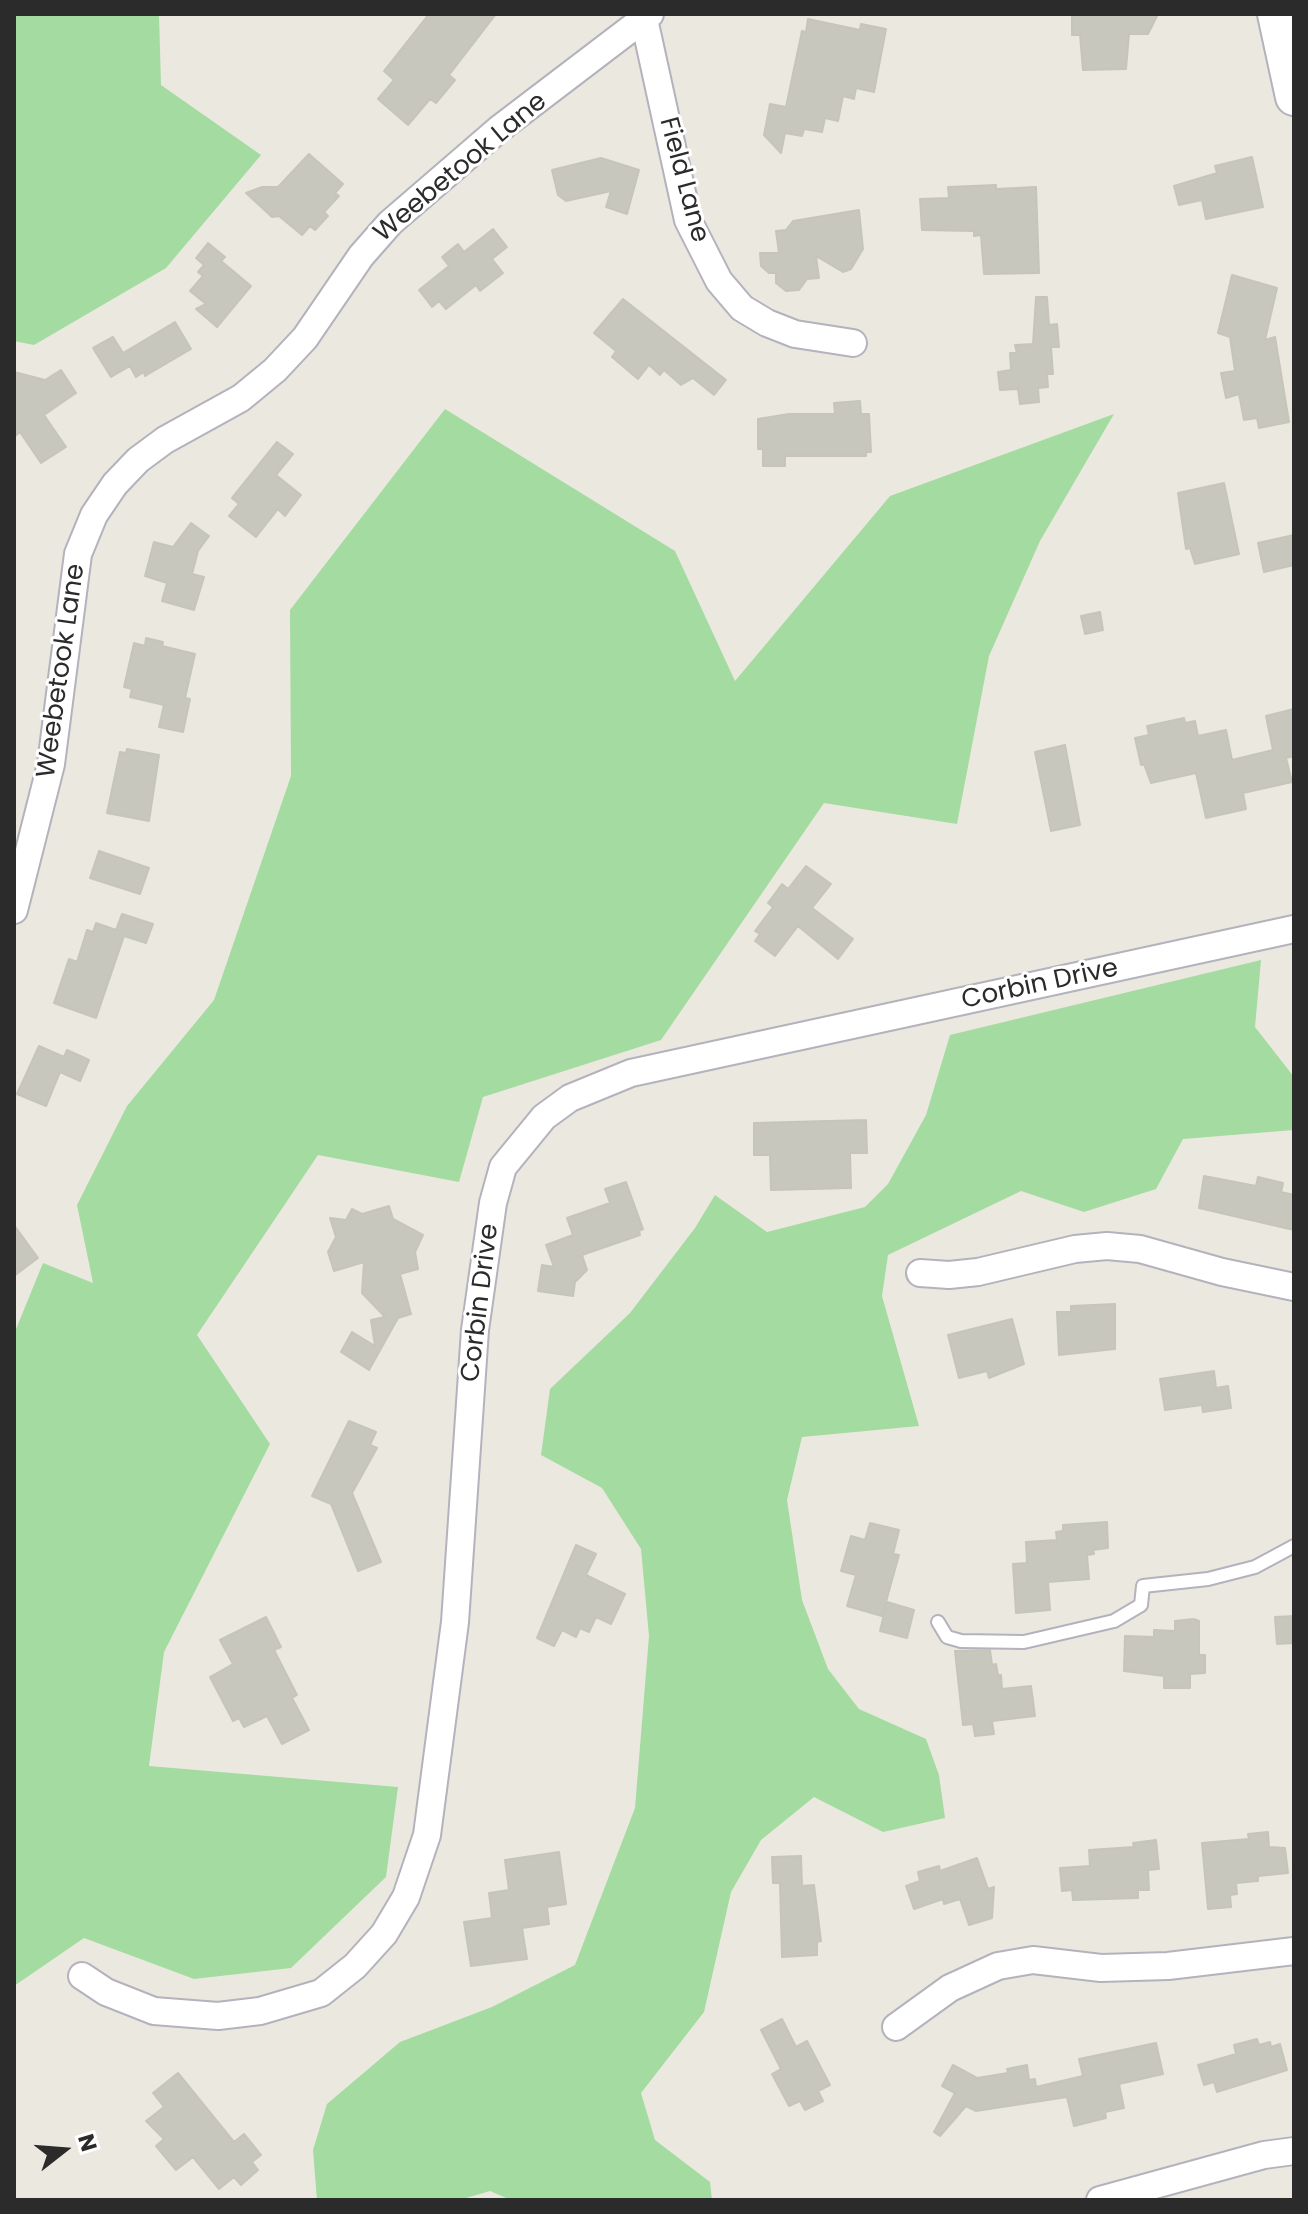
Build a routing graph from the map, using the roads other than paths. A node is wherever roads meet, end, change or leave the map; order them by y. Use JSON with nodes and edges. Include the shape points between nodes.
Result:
{"nodes":[{"id":1,"x":1276,"y":14,"type":"edge"},
{"id":2,"x":647,"y":17,"type":"edge"},
{"id":3,"x":1294,"y":97,"type":"edge"},
{"id":4,"x":853,"y":343,"type":"dead end"},
{"id":5,"x":14,"y":910,"type":"edge"},
{"id":6,"x":1294,"y":929,"type":"edge"},
{"id":7,"x":920,"y":1273,"type":"dead end"},
{"id":8,"x":1294,"y":1287,"type":"edge"},
{"id":9,"x":1294,"y":1546,"type":"edge"},
{"id":10,"x":938,"y":1622,"type":"dead end"},
{"id":11,"x":1294,"y":1951,"type":"edge"},
{"id":12,"x":82,"y":1976,"type":"dead end"},
{"id":13,"x":896,"y":2027,"type":"dead end"},
{"id":14,"x":1294,"y":2151,"type":"edge"},
{"id":15,"x":1100,"y":2200,"type":"edge"}],
"edges":[{"from":1,"to":3,"type":"street"},
{"from":2,"to":4,"type":"street","name":"Field Lane","via":[[688,220],[719,281],[742,308],[767,323],[795,334]]},
{"from":2,"to":5,"type":"street","name":"Weebetook Lane","via":[[499,129],[390,223],[275,370],[241,398],[165,440],[115,484],[94,515],[78,554],[51,764]]},
{"from":6,"to":12,"type":"street","name":"Corbin Drive","via":[[631,1073],[570,1098],[544,1117],[503,1167],[493,1203],[475,1330],[455,1622],[427,1835],[406,1897],[384,1934],[321,1993],[260,2011],[218,2016],[154,2011]]},
{"from":7,"to":8,"type":"street","via":[[978,1272],[1107,1246],[1140,1249]]},
{"from":9,"to":10,"type":"lane","via":[[1255,1567],[1143,1586],[1141,1605],[1114,1621],[1024,1642],[961,1641],[947,1637]]},
{"from":11,"to":13,"type":"street","via":[[1168,1966],[1101,1968],[1033,1960],[998,1966],[950,1988]]},
{"from":14,"to":15,"type":"street"}]}
